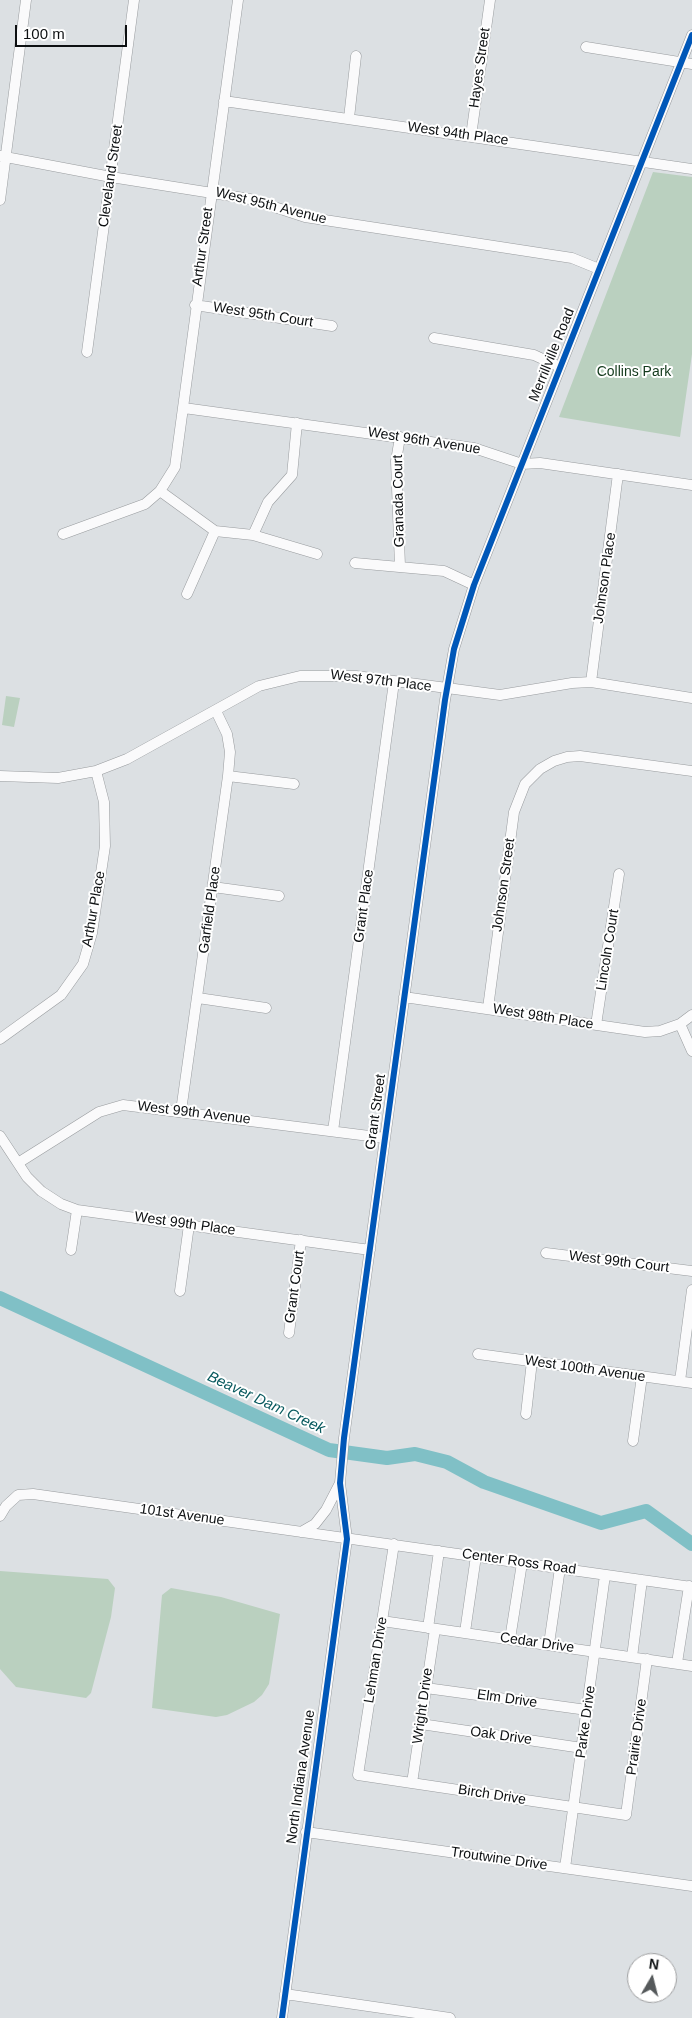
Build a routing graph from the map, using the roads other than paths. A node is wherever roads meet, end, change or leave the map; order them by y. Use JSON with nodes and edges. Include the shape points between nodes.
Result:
{"nodes":[{"id":1,"x":26,"y":0,"type":"edge"},
{"id":2,"x":134,"y":0,"type":"edge"},
{"id":3,"x":238,"y":0,"type":"edge"},
{"id":4,"x":490,"y":0,"type":"edge"},
{"id":5,"x":692,"y":35,"type":"edge"},
{"id":6,"x":586,"y":47,"type":"dead end"},
{"id":7,"x":356,"y":56,"type":"dead end"},
{"id":8,"x":680,"y":63,"type":"junction"},
{"id":9,"x":692,"y":64,"type":"edge"},
{"id":10,"x":224,"y":101,"type":"junction"},
{"id":11,"x":349,"y":118,"type":"junction"},
{"id":12,"x":471,"y":136,"type":"junction"},
{"id":13,"x":3,"y":157,"type":"edge"},
{"id":14,"x":642,"y":162,"type":"junction"},
{"id":15,"x":692,"y":169,"type":"edge"},
{"id":16,"x":111,"y":177,"type":"junction"},
{"id":17,"x":211,"y":191,"type":"junction"},
{"id":18,"x":0,"y":200,"type":"edge"},
{"id":19,"x":600,"y":269,"type":"junction"},
{"id":20,"x":195,"y":305,"type":"junction"},
{"id":21,"x":332,"y":326,"type":"dead end"},
{"id":22,"x":434,"y":338,"type":"dead end"},
{"id":23,"x":87,"y":352,"type":"dead end"},
{"id":24,"x":560,"y":367,"type":"junction"},
{"id":25,"x":184,"y":408,"type":"junction"},
{"id":26,"x":297,"y":422,"type":"junction"},
{"id":27,"x":400,"y":437,"type":"junction"},
{"id":28,"x":522,"y":464,"type":"junction"},
{"id":29,"x":618,"y":474,"type":"junction"},
{"id":30,"x":692,"y":485,"type":"edge"},
{"id":31,"x":160,"y":491,"type":"junction"},
{"id":32,"x":215,"y":531,"type":"junction"},
{"id":33,"x":63,"y":534,"type":"dead end"},
{"id":34,"x":253,"y":535,"type":"junction"},
{"id":35,"x":318,"y":554,"type":"dead end"},
{"id":36,"x":355,"y":562,"type":"dead end"},
{"id":37,"x":400,"y":566,"type":"junction"},
{"id":38,"x":474,"y":585,"type":"junction"},
{"id":39,"x":187,"y":594,"type":"dead end"},
{"id":40,"x":394,"y":682,"type":"junction"},
{"id":41,"x":591,"y":682,"type":"junction"},
{"id":42,"x":447,"y":689,"type":"junction"},
{"id":43,"x":692,"y":698,"type":"edge"},
{"id":44,"x":216,"y":711,"type":"junction"},
{"id":45,"x":96,"y":771,"type":"junction"},
{"id":46,"x":692,"y":771,"type":"edge"},
{"id":47,"x":0,"y":776,"type":"edge"},
{"id":48,"x":228,"y":776,"type":"junction"},
{"id":49,"x":294,"y":784,"type":"dead end"},
{"id":50,"x":619,"y":874,"type":"dead end"},
{"id":51,"x":213,"y":887,"type":"junction"},
{"id":52,"x":279,"y":896,"type":"dead end"},
{"id":53,"x":404,"y":997,"type":"junction"},
{"id":54,"x":198,"y":998,"type":"junction"},
{"id":55,"x":266,"y":1008,"type":"dead end"},
{"id":56,"x":488,"y":1008,"type":"junction"},
{"id":57,"x":692,"y":1015,"type":"edge"},
{"id":58,"x":680,"y":1024,"type":"junction"},
{"id":59,"x":596,"y":1025,"type":"junction"},
{"id":60,"x":0,"y":1039,"type":"edge"},
{"id":61,"x":692,"y":1051,"type":"edge"},
{"id":62,"x":181,"y":1111,"type":"junction"},
{"id":63,"x":333,"y":1131,"type":"junction"},
{"id":64,"x":385,"y":1138,"type":"junction"},
{"id":65,"x":1,"y":1140,"type":"edge"},
{"id":66,"x":18,"y":1163,"type":"junction"},
{"id":67,"x":77,"y":1210,"type":"junction"},
{"id":68,"x":189,"y":1225,"type":"junction"},
{"id":69,"x":301,"y":1240,"type":"junction"},
{"id":70,"x":71,"y":1250,"type":"dead end"},
{"id":71,"x":370,"y":1250,"type":"junction"},
{"id":72,"x":546,"y":1253,"type":"dead end"},
{"id":73,"x":692,"y":1271,"type":"edge"},
{"id":74,"x":692,"y":1290,"type":"edge"},
{"id":75,"x":180,"y":1292,"type":"dead end"},
{"id":76,"x":288,"y":1333,"type":"dead end"},
{"id":77,"x":478,"y":1354,"type":"dead end"},
{"id":78,"x":532,"y":1362,"type":"junction"},
{"id":79,"x":642,"y":1376,"type":"junction"},
{"id":80,"x":680,"y":1381,"type":"junction"},
{"id":81,"x":692,"y":1383,"type":"edge"},
{"id":82,"x":526,"y":1414,"type":"dead end"},
{"id":83,"x":633,"y":1441,"type":"dead end"},
{"id":84,"x":340,"y":1483,"type":"junction"},
{"id":85,"x":0,"y":1516,"type":"edge"},
{"id":86,"x":301,"y":1532,"type":"junction"},
{"id":87,"x":347,"y":1539,"type":"junction"},
{"id":88,"x":394,"y":1544,"type":"junction"},
{"id":89,"x":439,"y":1550,"type":"junction"},
{"id":90,"x":476,"y":1556,"type":"junction"},
{"id":91,"x":522,"y":1562,"type":"junction"},
{"id":92,"x":560,"y":1568,"type":"junction"},
{"id":93,"x":605,"y":1575,"type":"junction"},
{"id":94,"x":642,"y":1580,"type":"junction"},
{"id":95,"x":691,"y":1587,"type":"edge"},
{"id":96,"x":382,"y":1621,"type":"junction"},
{"id":97,"x":431,"y":1628,"type":"junction"},
{"id":98,"x":465,"y":1632,"type":"junction"},
{"id":99,"x":510,"y":1638,"type":"junction"},
{"id":100,"x":549,"y":1644,"type":"junction"},
{"id":101,"x":595,"y":1651,"type":"junction"},
{"id":102,"x":632,"y":1657,"type":"junction"},
{"id":103,"x":648,"y":1659,"type":"junction"},
{"id":104,"x":677,"y":1664,"type":"junction"},
{"id":105,"x":692,"y":1666,"type":"edge"},
{"id":106,"x":426,"y":1688,"type":"junction"},
{"id":107,"x":587,"y":1710,"type":"junction"},
{"id":108,"x":421,"y":1724,"type":"junction"},
{"id":109,"x":582,"y":1748,"type":"junction"},
{"id":110,"x":358,"y":1775,"type":"joint"},
{"id":111,"x":412,"y":1783,"type":"junction"},
{"id":112,"x":574,"y":1808,"type":"junction"},
{"id":113,"x":626,"y":1815,"type":"joint"},
{"id":114,"x":306,"y":1832,"type":"junction"},
{"id":115,"x":566,"y":1868,"type":"junction"},
{"id":116,"x":692,"y":1886,"type":"edge"},
{"id":117,"x":285,"y":1994,"type":"junction"},
{"id":118,"x":282,"y":2018,"type":"edge"},
{"id":119,"x":450,"y":2018,"type":"edge"}],
"edges":[{"from":1,"to":13,"type":"street"},
{"from":2,"to":16,"type":"street","name":"Cleveland Street"},
{"from":3,"to":10,"type":"street","name":"Arthur Street"},
{"from":4,"to":12,"type":"street","name":"Hayes Street"},
{"from":5,"to":8,"type":"street","name":"Merrillville Road"},
{"from":6,"to":8,"type":"street"},
{"from":7,"to":11,"type":"street"},
{"from":8,"to":9,"type":"street"},
{"from":8,"to":14,"type":"street","name":"Merrillville Road"},
{"from":10,"to":11,"type":"street","name":"West 94th Place"},
{"from":10,"to":17,"type":"street","name":"Arthur Street"},
{"from":11,"to":12,"type":"street","name":"West 94th Place"},
{"from":12,"to":14,"type":"street","name":"West 94th Place"},
{"from":13,"to":16,"type":"street","name":"West 95th Avenue"},
{"from":13,"to":18,"type":"street"},
{"from":14,"to":15,"type":"street","name":"West 94th Place"},
{"from":14,"to":19,"type":"street","name":"Merrillville Road"},
{"from":16,"to":17,"type":"street","name":"West 95th Avenue"},
{"from":16,"to":23,"type":"street","name":"Cleveland Street"},
{"from":17,"to":19,"type":"street","name":"West 95th Avenue","via":[[250,199],[305,217],[572,258]]},
{"from":17,"to":20,"type":"street","name":"Arthur Street"},
{"from":19,"to":24,"type":"street","name":"Merrillville Road"},
{"from":20,"to":21,"type":"street","name":"West 95th Court"},
{"from":20,"to":25,"type":"street","name":"Arthur Street"},
{"from":22,"to":24,"type":"street","via":[[534,354]]},
{"from":24,"to":28,"type":"street","name":"Merrillville Road"},
{"from":25,"to":26,"type":"street","name":"West 96th Avenue"},
{"from":25,"to":31,"type":"street","name":"Arthur Street","via":[[174,467]]},
{"from":26,"to":27,"type":"street","name":"West 96th Avenue"},
{"from":26,"to":34,"type":"street","via":[[292,476],[268,502]]},
{"from":27,"to":28,"type":"street","name":"West 96th Avenue","via":[[474,448]]},
{"from":27,"to":37,"type":"street","name":"Granada Court","via":[[396,461]]},
{"from":28,"to":29,"type":"street","name":"West 96th Avenue","via":[[540,463]]},
{"from":28,"to":38,"type":"street","name":"Merrillville Road"},
{"from":29,"to":30,"type":"street","name":"West 96th Avenue"},
{"from":29,"to":41,"type":"street","name":"Johnson Place"},
{"from":31,"to":32,"type":"street"},
{"from":31,"to":33,"type":"street","via":[[145,504]]},
{"from":32,"to":34,"type":"street"},
{"from":32,"to":39,"type":"street"},
{"from":34,"to":35,"type":"street"},
{"from":36,"to":37,"type":"street"},
{"from":37,"to":38,"type":"street","via":[[444,571]]},
{"from":38,"to":42,"type":"street","name":"Merrillville Road","via":[[454,649]]},
{"from":40,"to":42,"type":"street","name":"West 97th Place"},
{"from":40,"to":44,"type":"street","name":"West 97th Place","via":[[334,675],[300,676],[260,686]]},
{"from":40,"to":63,"type":"street","name":"Grant Place"},
{"from":41,"to":42,"type":"street","name":"West 97th Place","via":[[500,695]]},
{"from":41,"to":43,"type":"street","name":"West 97th Place"},
{"from":42,"to":53,"type":"street","name":"Grant Street"},
{"from":44,"to":45,"type":"street","name":"West 97th Place","via":[[127,759]]},
{"from":44,"to":48,"type":"street","name":"Garfield Place","via":[[227,734],[230,752]]},
{"from":45,"to":47,"type":"street","name":"West 97th Place","via":[[58,778]]},
{"from":45,"to":60,"type":"street","name":"Arthur Place","via":[[104,802],[105,846],[92,933],[83,964],[61,995]]},
{"from":46,"to":56,"type":"street","name":"Johnson Street","via":[[580,756],[554,761],[540,769],[520,793],[514,812]]},
{"from":48,"to":49,"type":"street"},
{"from":48,"to":51,"type":"street","name":"Garfield Place"},
{"from":50,"to":59,"type":"street","name":"Lincoln Court"},
{"from":51,"to":52,"type":"street"},
{"from":51,"to":54,"type":"street","name":"Garfield Place"},
{"from":53,"to":56,"type":"street","name":"West 98th Place"},
{"from":53,"to":64,"type":"street","name":"Grant Street"},
{"from":54,"to":55,"type":"street"},
{"from":54,"to":62,"type":"street","name":"Garfield Place"},
{"from":56,"to":59,"type":"street","name":"West 98th Place"},
{"from":57,"to":58,"type":"street","name":"West 98th Place"},
{"from":58,"to":59,"type":"street","name":"West 98th Place","via":[[645,1032]]},
{"from":58,"to":61,"type":"street"},
{"from":62,"to":63,"type":"street","name":"West 99th Avenue"},
{"from":62,"to":66,"type":"street","name":"West 99th Avenue","via":[[123,1105],[98,1112]]},
{"from":63,"to":64,"type":"street","name":"West 99th Avenue"},
{"from":64,"to":71,"type":"street","name":"Grant Street"},
{"from":65,"to":66,"type":"street","name":"West 99th Place"},
{"from":66,"to":67,"type":"street","name":"West 99th Place","via":[[41,1191]]},
{"from":67,"to":68,"type":"street","name":"West 99th Place"},
{"from":67,"to":70,"type":"street"},
{"from":68,"to":69,"type":"street","name":"West 99th Place"},
{"from":68,"to":75,"type":"street"},
{"from":69,"to":71,"type":"street","name":"West 99th Place"},
{"from":69,"to":76,"type":"street","name":"Grant Court"},
{"from":71,"to":84,"type":"street","name":"Grant Street"},
{"from":72,"to":73,"type":"street","name":"West 99th Court"},
{"from":74,"to":80,"type":"street"},
{"from":77,"to":78,"type":"street","name":"West 100th Avenue"},
{"from":78,"to":79,"type":"street","name":"West 100th Avenue"},
{"from":78,"to":82,"type":"street"},
{"from":79,"to":80,"type":"street","name":"West 100th Avenue"},
{"from":79,"to":83,"type":"street"},
{"from":80,"to":81,"type":"street","name":"West 100th Avenue"},
{"from":84,"to":86,"type":"street","via":[[315,1524]]},
{"from":84,"to":87,"type":"street","name":"Grant Street"},
{"from":85,"to":86,"type":"street","name":"101st Avenue","via":[[18,1495],[33,1494]]},
{"from":86,"to":87,"type":"street","name":"101st Avenue"},
{"from":87,"to":88,"type":"street","name":"Center Ross Road"},
{"from":87,"to":114,"type":"street","name":"North Indiana Avenue"},
{"from":88,"to":89,"type":"street","name":"Center Ross Road"},
{"from":88,"to":96,"type":"street","name":"Lehman Drive"},
{"from":89,"to":90,"type":"street","name":"Center Ross Road"},
{"from":89,"to":97,"type":"street","name":"Wright Drive"},
{"from":90,"to":91,"type":"street","name":"Center Ross Road"},
{"from":90,"to":98,"type":"street"},
{"from":91,"to":92,"type":"street","name":"Center Ross Road"},
{"from":91,"to":99,"type":"street"},
{"from":92,"to":93,"type":"street","name":"Center Ross Road"},
{"from":92,"to":100,"type":"street"},
{"from":93,"to":94,"type":"street","name":"Center Ross Road"},
{"from":93,"to":101,"type":"street","name":"Parke Drive"},
{"from":94,"to":95,"type":"street","name":"Center Ross Road"},
{"from":94,"to":102,"type":"street"},
{"from":95,"to":104,"type":"street"},
{"from":96,"to":97,"type":"street","name":"Cedar Drive"},
{"from":96,"to":110,"type":"street","name":"Lehman Drive"},
{"from":97,"to":98,"type":"street","name":"Cedar Drive"},
{"from":97,"to":106,"type":"street","name":"Wright Drive"},
{"from":98,"to":99,"type":"street","name":"Cedar Drive"},
{"from":99,"to":100,"type":"street","name":"Cedar Drive"},
{"from":100,"to":101,"type":"street","name":"Cedar Drive"},
{"from":101,"to":102,"type":"street","name":"Cedar Drive"},
{"from":101,"to":107,"type":"street","name":"Parke Drive"},
{"from":102,"to":103,"type":"street","name":"Cedar Drive"},
{"from":103,"to":104,"type":"street","name":"Cedar Drive"},
{"from":103,"to":113,"type":"street","name":"Prairie Drive"},
{"from":104,"to":105,"type":"street","name":"Cedar Drive"},
{"from":106,"to":107,"type":"street","name":"Elm Drive"},
{"from":106,"to":108,"type":"street","name":"Wright Drive"},
{"from":107,"to":109,"type":"street","name":"Parke Drive"},
{"from":108,"to":109,"type":"street","name":"Oak Drive"},
{"from":108,"to":111,"type":"street","name":"Wright Drive"},
{"from":109,"to":112,"type":"street","name":"Parke Drive"},
{"from":110,"to":111,"type":"street","name":"Birch Drive"},
{"from":111,"to":112,"type":"street","name":"Birch Drive"},
{"from":112,"to":113,"type":"street","name":"Birch Drive"},
{"from":112,"to":115,"type":"street","name":"Parke Drive"},
{"from":114,"to":115,"type":"street","name":"Troutwine Drive"},
{"from":114,"to":117,"type":"street","name":"North Indiana Avenue"},
{"from":115,"to":116,"type":"street","name":"Troutwine Drive"},
{"from":117,"to":118,"type":"street","name":"North Indiana Avenue"},
{"from":117,"to":119,"type":"street"}]}
